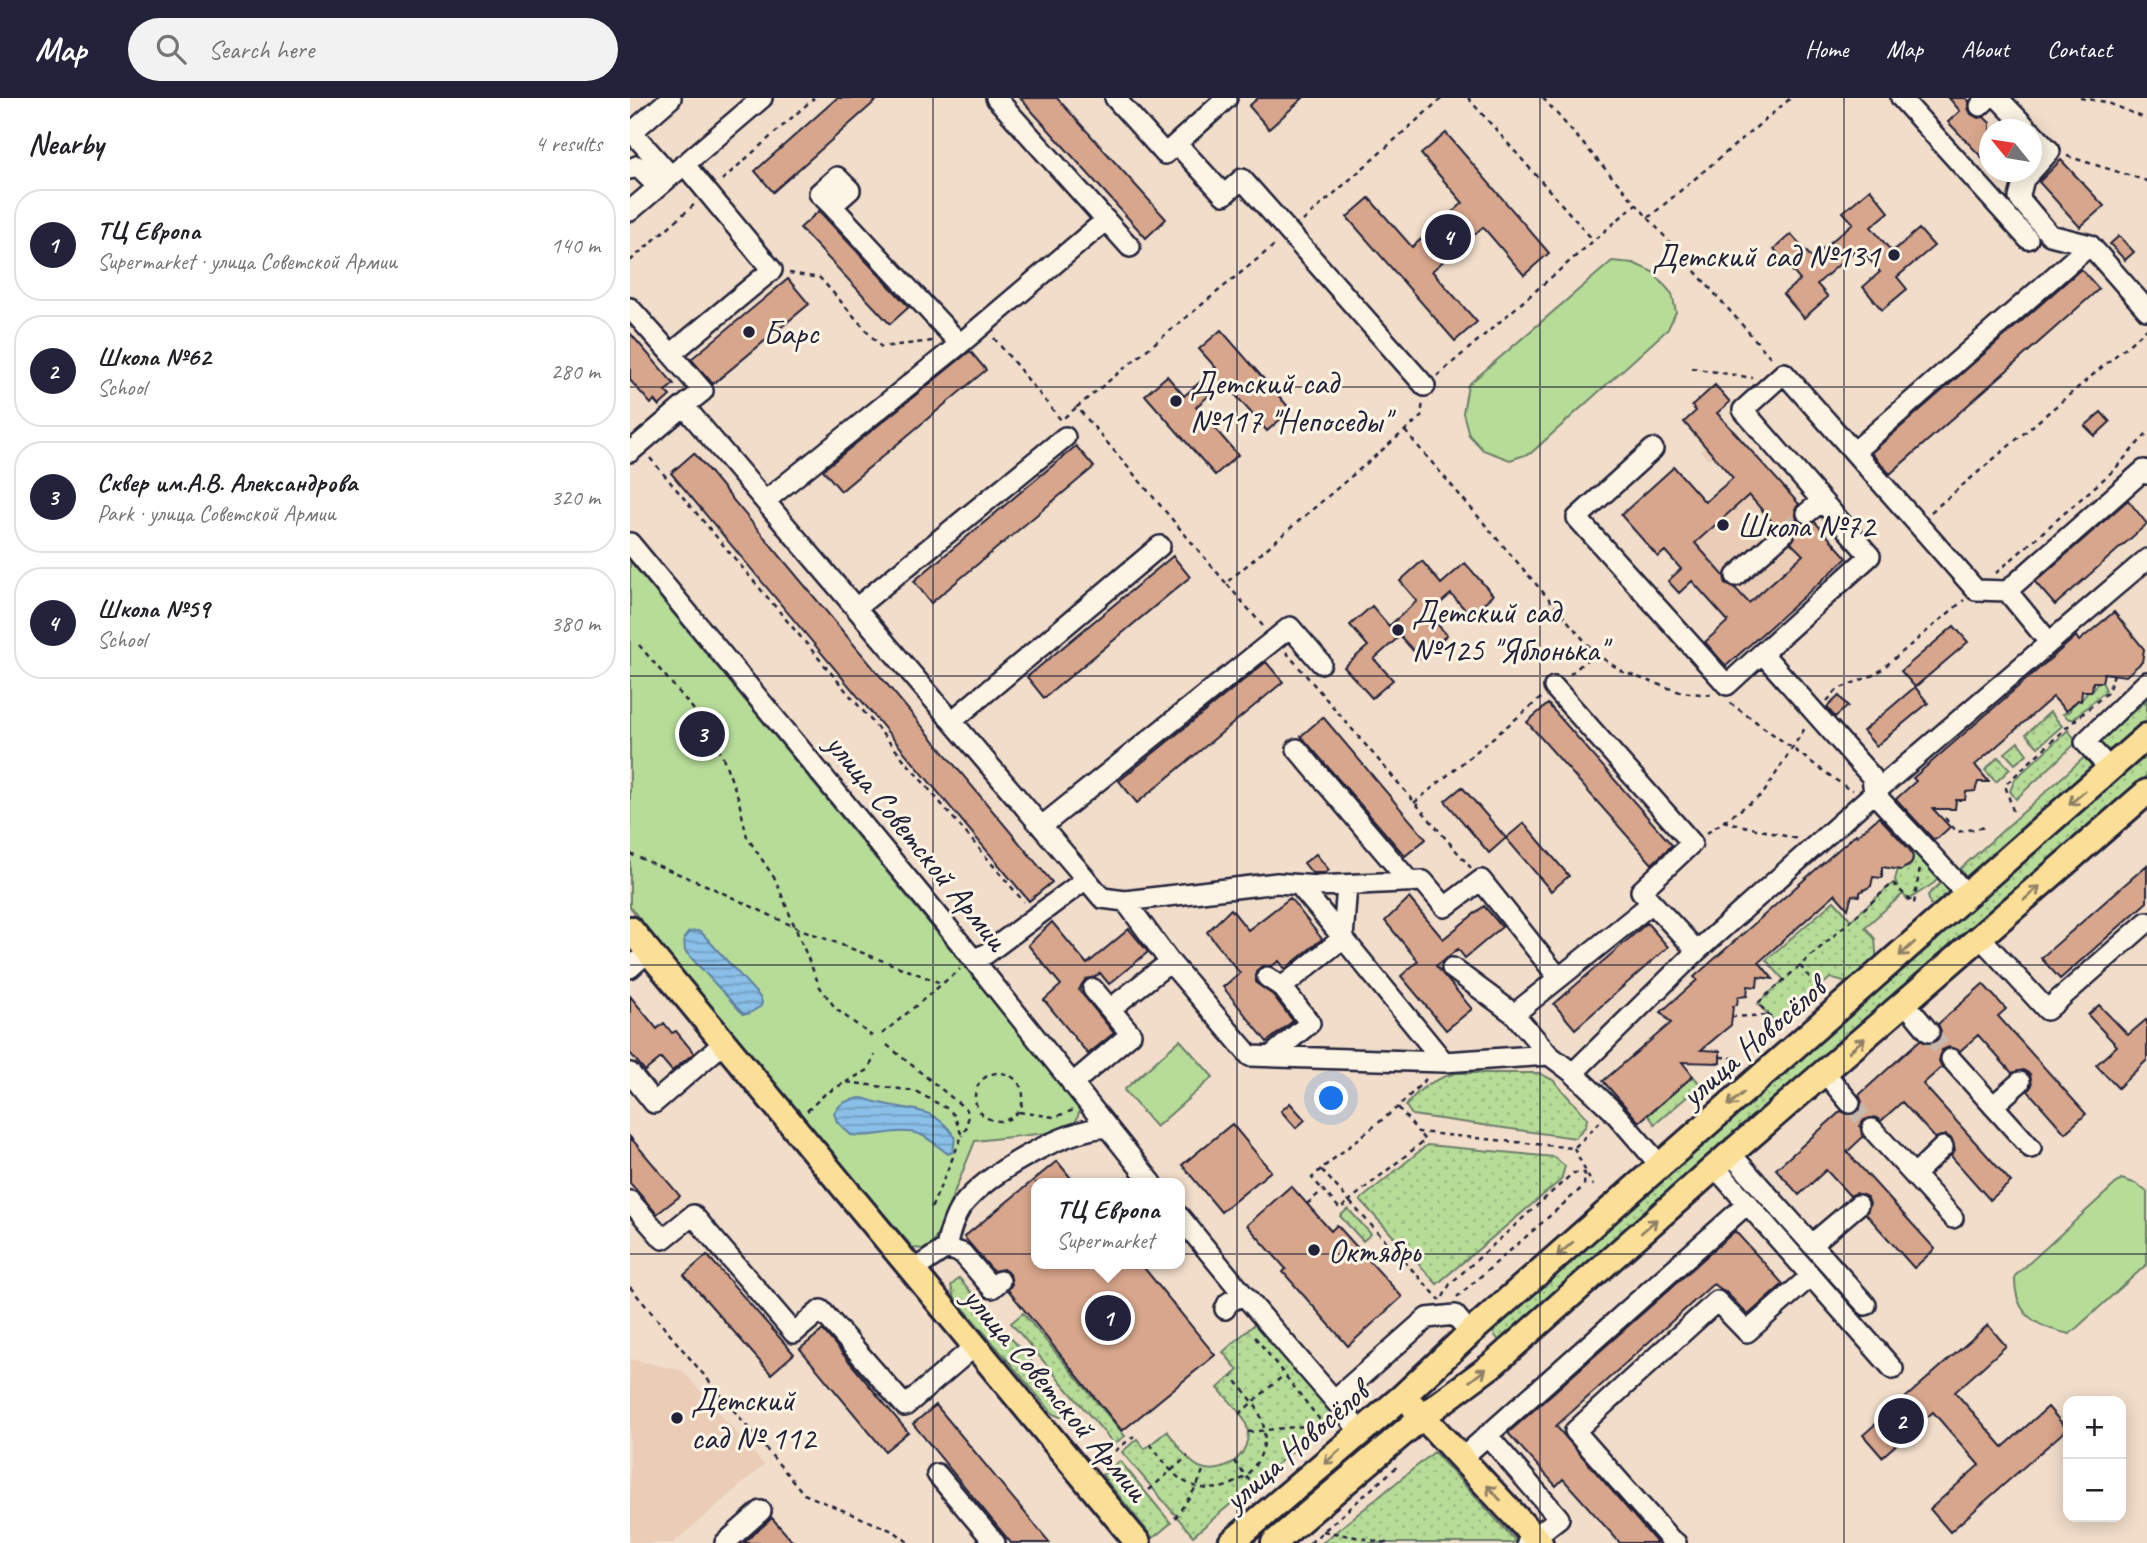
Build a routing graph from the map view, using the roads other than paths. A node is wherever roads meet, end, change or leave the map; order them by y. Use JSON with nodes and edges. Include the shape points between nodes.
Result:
{"nodes":[{"id":1,"x":671,"y":98,"type":"edge"},
{"id":2,"x":762,"y":98,"type":"edge"},
{"id":3,"x":996,"y":98,"type":"edge"},
{"id":4,"x":1115,"y":98,"type":"edge"},
{"id":5,"x":1227,"y":98,"type":"edge"},
{"id":6,"x":1901,"y":98,"type":"edge"},
{"id":7,"x":1998,"y":98,"type":"edge"},
{"id":8,"x":2018,"y":119,"type":"edge"},
{"id":9,"x":631,"y":131,"type":"edge"},
{"id":10,"x":2042,"y":143,"type":"edge"},
{"id":11,"x":1177,"y":144,"type":"junction"},
{"id":12,"x":2042,"y":159,"type":"edge"},
{"id":13,"x":630,"y":169,"type":"edge"},
{"id":14,"x":671,"y":176,"type":"junction"},
{"id":15,"x":2023,"y":182,"type":"edge"},
{"id":16,"x":832,"y":206,"type":"dead end"},
{"id":17,"x":630,"y":211,"type":"edge"},
{"id":18,"x":1106,"y":220,"type":"junction"},
{"id":19,"x":2028,"y":239,"type":"dead end"},
{"id":20,"x":2090,"y":245,"type":"junction"},
{"id":21,"x":1130,"y":247,"type":"dead end"},
{"id":22,"x":630,"y":308,"type":"edge"},
{"id":23,"x":2147,"y":310,"type":"edge"},
{"id":24,"x":957,"y":341,"type":"junction"},
{"id":25,"x":671,"y":354,"type":"junction"},
{"id":26,"x":1425,"y":386,"type":"road end"},
{"id":27,"x":684,"y":406,"type":"junction"},
{"id":28,"x":1065,"y":437,"type":"dead end"},
{"id":29,"x":634,"y":448,"type":"edge"},
{"id":30,"x":1653,"y":449,"type":"dead end"},
{"id":31,"x":1854,"y":452,"type":"junction"},
{"id":32,"x":2147,"y":474,"type":"edge"},
{"id":33,"x":765,"y":501,"type":"junction"},
{"id":34,"x":1783,"y":534,"type":"tunnel mouth"},
{"id":35,"x":630,"y":543,"type":"edge"},
{"id":36,"x":1160,"y":546,"type":"dead end"},
{"id":37,"x":2147,"y":559,"type":"edge"},
{"id":38,"x":1736,"y":576,"type":"dead end"},
{"id":39,"x":2007,"y":592,"type":"junction"},
{"id":40,"x":856,"y":608,"type":"junction"},
{"id":41,"x":2049,"y":642,"type":"junction"},
{"id":42,"x":1762,"y":653,"type":"junction"},
{"id":43,"x":1321,"y":663,"type":"dead end"},
{"id":44,"x":2147,"y":682,"type":"edge"},
{"id":45,"x":1554,"y":687,"type":"road end"},
{"id":46,"x":951,"y":721,"type":"junction"},
{"id":47,"x":2147,"y":736,"type":"edge"},
{"id":48,"x":1297,"y":749,"type":"dead end"},
{"id":49,"x":2110,"y":769,"type":"junction"},
{"id":50,"x":2147,"y":792,"type":"edge"},
{"id":51,"x":1874,"y":793,"type":"junction"},
{"id":52,"x":1042,"y":827,"type":"junction"},
{"id":53,"x":1086,"y":879,"type":"junction"},
{"id":54,"x":1409,"y":881,"type":"junction"},
{"id":55,"x":1299,"y":885,"type":"junction"},
{"id":56,"x":1347,"y":885,"type":"junction"},
{"id":57,"x":1967,"y":895,"type":"junction"},
{"id":58,"x":1125,"y":901,"type":"junction"},
{"id":59,"x":1652,"y":903,"type":"junction"},
{"id":60,"x":2147,"y":922,"type":"edge"},
{"id":61,"x":630,"y":929,"type":"edge"},
{"id":62,"x":1343,"y":938,"type":"junction"},
{"id":63,"x":1981,"y":939,"type":"junction"},
{"id":64,"x":1697,"y":951,"type":"junction"},
{"id":65,"x":973,"y":959,"type":"junction"},
{"id":66,"x":639,"y":960,"type":"edge"},
{"id":67,"x":1170,"y":961,"type":"junction"},
{"id":68,"x":1452,"y":968,"type":"dead end"},
{"id":69,"x":1559,"y":978,"type":"junction"},
{"id":70,"x":1093,"y":989,"type":"dead end"},
{"id":71,"x":1905,"y":1003,"type":"junction"},
{"id":72,"x":1110,"y":1009,"type":"junction"},
{"id":73,"x":1514,"y":1014,"type":"junction"},
{"id":74,"x":1929,"y":1032,"type":"tunnel mouth"},
{"id":75,"x":725,"y":1042,"type":"junction"},
{"id":76,"x":1549,"y":1055,"type":"junction"},
{"id":77,"x":1270,"y":1056,"type":"junction"},
{"id":78,"x":1951,"y":1059,"type":"tunnel mouth"},
{"id":79,"x":1444,"y":1062,"type":"junction"},
{"id":80,"x":1573,"y":1073,"type":"junction"},
{"id":81,"x":1825,"y":1073,"type":"junction"},
{"id":82,"x":631,"y":1077,"type":"edge"},
{"id":83,"x":2020,"y":1082,"type":"dead end"},
{"id":84,"x":1072,"y":1084,"type":"junction"},
{"id":85,"x":1850,"y":1103,"type":"tunnel mouth"},
{"id":86,"x":1993,"y":1106,"type":"junction"},
{"id":87,"x":1107,"y":1127,"type":"junction"},
{"id":88,"x":1872,"y":1129,"type":"tunnel mouth"},
{"id":89,"x":1943,"y":1147,"type":"dead end"},
{"id":90,"x":2031,"y":1148,"type":"dead end"},
{"id":91,"x":1723,"y":1161,"type":"junction"},
{"id":92,"x":1660,"y":1165,"type":"junction"},
{"id":93,"x":1913,"y":1175,"type":"junction"},
{"id":94,"x":1149,"y":1178,"type":"edge"},
{"id":95,"x":630,"y":1201,"type":"edge"},
{"id":96,"x":1747,"y":1204,"type":"junction"},
{"id":97,"x":1858,"y":1205,"type":"dead end"},
{"id":98,"x":1953,"y":1218,"type":"dead end"},
{"id":99,"x":1185,"y":1223,"type":"edge"},
{"id":100,"x":1812,"y":1244,"type":"junction"},
{"id":101,"x":946,"y":1248,"type":"junction"},
{"id":102,"x":912,"y":1271,"type":"junction"},
{"id":103,"x":1811,"y":1276,"type":"junction"},
{"id":104,"x":1000,"y":1281,"type":"dead end"},
{"id":105,"x":1243,"y":1294,"type":"junction"},
{"id":106,"x":1866,"y":1305,"type":"dead end"},
{"id":107,"x":1225,"y":1309,"type":"dead end"},
{"id":108,"x":1470,"y":1333,"type":"junction"},
{"id":109,"x":975,"y":1346,"type":"junction"},
{"id":110,"x":1894,"y":1369,"type":"dead end"},
{"id":111,"x":1402,"y":1396,"type":"junction"},
{"id":112,"x":1334,"y":1400,"type":"junction"},
{"id":113,"x":1423,"y":1416,"type":"junction"},
{"id":114,"x":1348,"y":1430,"type":"junction"},
{"id":115,"x":1487,"y":1435,"type":"junction"},
{"id":116,"x":1462,"y":1458,"type":"junction"},
{"id":117,"x":937,"y":1474,"type":"dead end"},
{"id":118,"x":761,"y":1511,"type":"dead end"},
{"id":119,"x":1534,"y":1541,"type":"edge"},
{"id":120,"x":725,"y":1543,"type":"edge"},
{"id":121,"x":995,"y":1543,"type":"edge"},
{"id":122,"x":1138,"y":1543,"type":"edge"},
{"id":123,"x":1231,"y":1543,"type":"edge"},
{"id":124,"x":1274,"y":1543,"type":"edge"},
{"id":125,"x":1676,"y":1543,"type":"edge"}],
"edges":[{"from":1,"to":9,"type":"street"},
{"from":2,"to":14,"type":"street"},
{"from":3,"to":18,"type":"street"},
{"from":4,"to":11,"type":"street","via":[[1166,154]]},
{"from":5,"to":11,"type":"street"},
{"from":6,"to":19,"type":"street"},
{"from":7,"to":8,"type":"street"},
{"from":9,"to":14,"type":"street"},
{"from":10,"to":12,"type":"street","via":[[2050,151]]},
{"from":11,"to":26,"type":"street","via":[[1223,195],[1242,179]]},
{"from":13,"to":14,"type":"street","via":[[637,166]]},
{"from":14,"to":17,"type":"street"},
{"from":14,"to":25,"type":"street","via":[[708,193],[772,270]]},
{"from":15,"to":20,"type":"street","via":[[2019,198],[2050,235]]},
{"from":16,"to":24,"type":"street"},
{"from":18,"to":21,"type":"street"},
{"from":18,"to":24,"type":"street","via":[[983,325]]},
{"from":20,"to":23,"type":"street"},
{"from":20,"to":31,"type":"street"},
{"from":22,"to":25,"type":"street"},
{"from":24,"to":33,"type":"street"},
{"from":25,"to":27,"type":"street","via":[[703,391]]},
{"from":27,"to":29,"type":"street"},
{"from":27,"to":33,"type":"street"},
{"from":28,"to":40,"type":"street"},
{"from":30,"to":42,"type":"street","via":[[1577,518],[1727,685]]},
{"from":31,"to":39,"type":"street","via":[[1976,590]]},
{"from":31,"to":42,"type":"street","via":[[1779,377],[1743,410],[1814,507],[1870,556]]},
{"from":32,"to":39,"type":"street","via":[[2144,470]]},
{"from":33,"to":40,"type":"street"},
{"from":34,"to":38,"type":"street"},
{"from":35,"to":65,"type":"street","name":"улица Советской Армии"},
{"from":36,"to":46,"type":"street"},
{"from":37,"to":41,"type":"street"},
{"from":39,"to":41,"type":"street"},
{"from":40,"to":46,"type":"street"},
{"from":41,"to":51,"type":"street"},
{"from":42,"to":51,"type":"street","via":[[1872,777]]},
{"from":43,"to":52,"type":"street","via":[[1290,627]]},
{"from":44,"to":49,"type":"street","via":[[2085,742]]},
{"from":45,"to":59,"type":"street","via":[[1692,843],[1641,891]]},
{"from":46,"to":52,"type":"street"},
{"from":47,"to":49,"type":"main road","name":"улица Новосёлов"},
{"from":48,"to":54,"type":"street"},
{"from":49,"to":57,"type":"main road","name":"улица Новосёлов","one_way":true},
{"from":63,"to":50,"type":"main road","name":"улица Новосёлов","one_way":true},
{"from":51,"to":57,"type":"street"},
{"from":51,"to":64,"type":"street"},
{"from":52,"to":53,"type":"street"},
{"from":53,"to":58,"type":"street","via":[[1102,898]]},
{"from":53,"to":65,"type":"street"},
{"from":54,"to":56,"type":"street"},
{"from":54,"to":69,"type":"street","via":[[1423,881],[1445,907],[1482,880]]},
{"from":55,"to":56,"type":"street"},
{"from":55,"to":58,"type":"street","via":[[1277,883]]},
{"from":55,"to":62,"type":"street"},
{"from":56,"to":62,"type":"street"},
{"from":57,"to":92,"type":"main road","name":"улица Новосёлов","one_way":true},
{"from":58,"to":67,"type":"street"},
{"from":59,"to":64,"type":"street"},
{"from":59,"to":69,"type":"street"},
{"from":60,"to":63,"type":"street","via":[[2047,1010]]},
{"from":61,"to":66,"type":"main road","name":"улица Советской Армии"},
{"from":62,"to":77,"type":"street","via":[[1275,982],[1310,1023]]},
{"from":62,"to":79,"type":"street"},
{"from":63,"to":71,"type":"main road","name":"улица Новосёлов"},
{"from":64,"to":80,"type":"street"},
{"from":65,"to":84,"type":"street","name":"улица Советской Армии"},
{"from":66,"to":75,"type":"main road","name":"улица Советской Армии"},
{"from":67,"to":72,"type":"street"},
{"from":67,"to":77,"type":"street","via":[[1250,1056]]},
{"from":68,"to":73,"type":"street"},
{"from":69,"to":73,"type":"street"},
{"from":70,"to":72,"type":"street"},
{"from":71,"to":74,"type":"street"},
{"from":81,"to":71,"type":"main road","name":"улица Новосёлов","one_way":true},
{"from":72,"to":84,"type":"street","via":[[1132,1034]]},
{"from":73,"to":76,"type":"street"},
{"from":75,"to":82,"type":"street","via":[[654,1103]]},
{"from":75,"to":102,"type":"main road","name":"улица Советской Армии"},
{"from":76,"to":79,"type":"street"},
{"from":76,"to":80,"type":"street"},
{"from":77,"to":79,"type":"street"},
{"from":78,"to":86,"type":"street"},
{"from":80,"to":92,"type":"street"},
{"from":81,"to":85,"type":"street"},
{"from":81,"to":91,"type":"main road","name":"улица Новосёлов"},
{"from":83,"to":86,"type":"street"},
{"from":84,"to":87,"type":"street","name":"улица Советской Армии"},
{"from":86,"to":90,"type":"street"},
{"from":87,"to":94,"type":"street","name":"улица Советской Армии"},
{"from":87,"to":101,"type":"street","via":[[1092,1128],[1035,1151],[989,1180],[961,1208]]},
{"from":88,"to":93,"type":"street"},
{"from":89,"to":93,"type":"street"},
{"from":91,"to":96,"type":"street"},
{"from":91,"to":100,"type":"street"},
{"from":113,"to":91,"type":"main road","name":"улица Новосёлов","one_way":true,"via":[[1492,1365]]},
{"from":92,"to":108,"type":"main road","name":"улица Новосёлов","one_way":true},
{"from":93,"to":98,"type":"street"},
{"from":95,"to":109,"type":"street","via":[[663,1239],[693,1215],[794,1333],[821,1310],[905,1406]]},
{"from":96,"to":103,"type":"street"},
{"from":96,"to":115,"type":"street"},
{"from":97,"to":100,"type":"street"},
{"from":99,"to":105,"type":"street"},
{"from":100,"to":106,"type":"street"},
{"from":101,"to":102,"type":"street"},
{"from":101,"to":104,"type":"street","via":[[962,1253],[992,1288]]},
{"from":102,"to":109,"type":"main road","name":"улица Советской Армии"},
{"from":103,"to":110,"type":"street"},
{"from":103,"to":125,"type":"street","via":[[1747,1332],[1717,1301],[1575,1430]]},
{"from":105,"to":107,"type":"street"},
{"from":105,"to":112,"type":"street"},
{"from":108,"to":111,"type":"main road","name":"улица Новосёлов"},
{"from":108,"to":112,"type":"street","via":[[1455,1315],[1427,1318]]},
{"from":109,"to":122,"type":"main road","name":"улица Советской Армии"},
{"from":111,"to":113,"type":"main road","name":"улица Новосёлов"},
{"from":111,"to":114,"type":"main road","name":"улица Новосёлов"},
{"from":112,"to":114,"type":"street"},
{"from":113,"to":116,"type":"main road"},
{"from":113,"to":124,"type":"main road","name":"улица Новосёлов"},
{"from":114,"to":123,"type":"main road","name":"улица Новосёлов","one_way":true},
{"from":115,"to":116,"type":"street"},
{"from":115,"to":119,"type":"street","via":[[1559,1518]]},
{"from":119,"to":116,"type":"main road","one_way":true},
{"from":117,"to":121,"type":"street"},
{"from":118,"to":120,"type":"street"}]}
